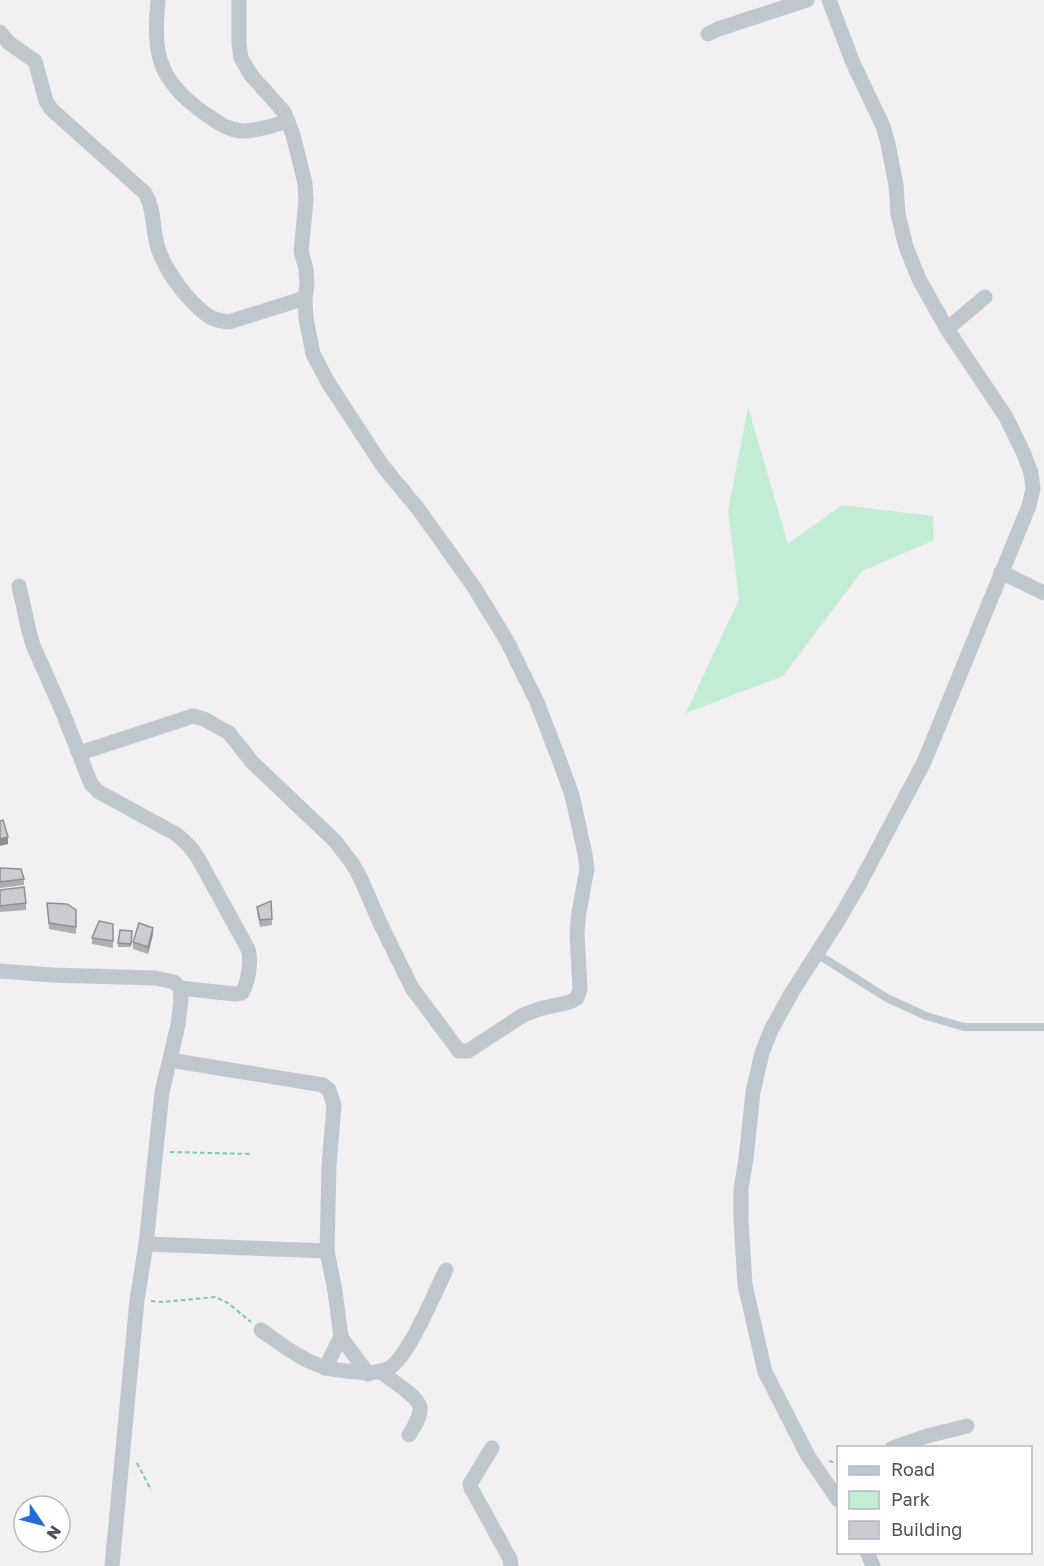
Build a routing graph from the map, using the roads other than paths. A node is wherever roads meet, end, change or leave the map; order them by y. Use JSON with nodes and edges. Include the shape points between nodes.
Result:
{"nodes":[{"id":1,"x":158,"y":0,"type":"edge"},
{"id":2,"x":239,"y":0,"type":"edge"},
{"id":3,"x":807,"y":0,"type":"edge"},
{"id":4,"x":830,"y":0,"type":"edge"},
{"id":5,"x":0,"y":32,"type":"edge"},
{"id":6,"x":708,"y":34,"type":"dead end"},
{"id":7,"x":288,"y":122,"type":"junction"},
{"id":8,"x":986,"y":297,"type":"dead end"},
{"id":9,"x":305,"y":298,"type":"junction"},
{"id":10,"x":947,"y":329,"type":"junction"},
{"id":11,"x":1001,"y":572,"type":"junction"},
{"id":12,"x":19,"y":586,"type":"dead end"},
{"id":13,"x":1044,"y":593,"type":"edge"},
{"id":14,"x":80,"y":753,"type":"junction"},
{"id":15,"x":817,"y":954,"type":"junction"},
{"id":16,"x":0,"y":971,"type":"edge"},
{"id":17,"x":180,"y":988,"type":"junction"},
{"id":18,"x":1044,"y":1027,"type":"edge"},
{"id":19,"x":170,"y":1060,"type":"junction"},
{"id":20,"x":146,"y":1244,"type":"junction"},
{"id":21,"x":327,"y":1251,"type":"junction"},
{"id":22,"x":446,"y":1270,"type":"dead end"},
{"id":23,"x":261,"y":1330,"type":"road end"},
{"id":24,"x":341,"y":1337,"type":"junction"},
{"id":25,"x":325,"y":1368,"type":"junction"},
{"id":26,"x":374,"y":1372,"type":"junction"},
{"id":27,"x":968,"y":1426,"type":"dead end"},
{"id":28,"x":409,"y":1435,"type":"dead end"},
{"id":29,"x":898,"y":1446,"type":"edge"},
{"id":30,"x":492,"y":1448,"type":"dead end"},
{"id":31,"x":837,"y":1499,"type":"edge"},
{"id":32,"x":111,"y":1566,"type":"edge"},
{"id":33,"x":511,"y":1566,"type":"edge"}],
"edges":[{"from":1,"to":7,"type":"street","via":[[160,64],[182,96],[229,129],[252,130]]},
{"from":2,"to":7,"type":"street","via":[[241,58]]},
{"from":3,"to":6,"type":"street"},
{"from":4,"to":10,"type":"street","via":[[853,63],[883,126],[906,247]]},
{"from":5,"to":9,"type":"street","via":[[35,61],[51,109],[145,193],[158,248],[172,277],[208,316],[229,322]]},
{"from":7,"to":9,"type":"street","via":[[306,187],[301,251]]},
{"from":8,"to":10,"type":"street"},
{"from":9,"to":14,"type":"street","via":[[313,354],[329,384],[382,465],[474,587],[537,702],[572,795],[586,862],[577,933],[577,998],[523,1015],[468,1051],[459,1051],[412,988],[352,863],[330,836],[252,762],[229,733],[193,716]]},
{"from":10,"to":11,"type":"street","via":[[1006,417],[1031,473],[1029,506]]},
{"from":11,"to":13,"type":"street"},
{"from":11,"to":15,"type":"street","via":[[924,762]]},
{"from":12,"to":14,"type":"street","via":[[33,645]]},
{"from":14,"to":17,"type":"street","via":[[94,789],[176,834],[192,848],[248,949],[250,958],[242,993]]},
{"from":15,"to":18,"type":"lane","via":[[887,998],[926,1017],[964,1027]]},
{"from":15,"to":31,"type":"street","via":[[792,992],[762,1053],[753,1092],[741,1221],[745,1285],[765,1372],[808,1456]]},
{"from":16,"to":17,"type":"street","via":[[155,978],[174,982]]},
{"from":17,"to":19,"type":"street","via":[[178,1025]]},
{"from":19,"to":20,"type":"street","via":[[162,1092]]},
{"from":19,"to":21,"type":"street","via":[[323,1085],[329,1090],[334,1105]]},
{"from":20,"to":21,"type":"street"},
{"from":20,"to":32,"type":"street"},
{"from":21,"to":24,"type":"street"},
{"from":22,"to":26,"type":"street","via":[[401,1356],[390,1368]]},
{"from":23,"to":25,"type":"street"},
{"from":24,"to":25,"type":"street"},
{"from":24,"to":26,"type":"street"},
{"from":25,"to":26,"type":"street"},
{"from":26,"to":28,"type":"street","via":[[418,1401],[418,1421]]},
{"from":27,"to":29,"type":"street"},
{"from":30,"to":33,"type":"street","via":[[470,1484]]}]}
